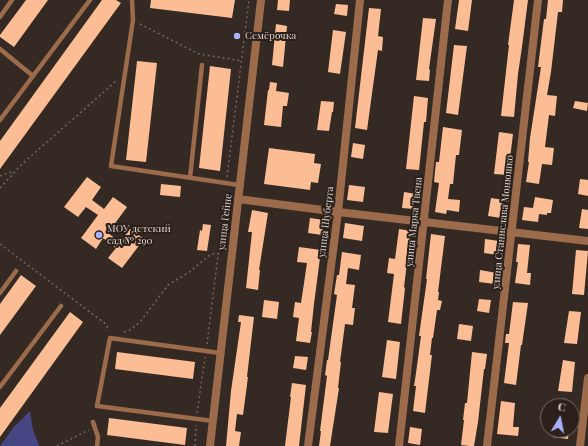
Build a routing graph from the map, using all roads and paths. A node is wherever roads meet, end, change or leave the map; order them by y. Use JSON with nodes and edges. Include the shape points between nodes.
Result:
{"nodes":[{"id":1,"x":12,"y":0,"type":"edge"},
{"id":2,"x":90,"y":0,"type":"edge"},
{"id":3,"x":132,"y":0,"type":"edge"},
{"id":4,"x":249,"y":0,"type":"edge"},
{"id":5,"x":261,"y":0,"type":"edge"},
{"id":6,"x":360,"y":0,"type":"edge"},
{"id":7,"x":448,"y":0,"type":"edge"},
{"id":8,"x":538,"y":0,"type":"edge"},
{"id":9,"x":0,"y":17,"type":"edge"},
{"id":10,"x":133,"y":20,"type":"junction"},
{"id":11,"x":0,"y":49,"type":"edge"},
{"id":12,"x":242,"y":61,"type":"junction"},
{"id":13,"x":202,"y":65,"type":"dead end"},
{"id":14,"x":33,"y":76,"type":"junction"},
{"id":15,"x":119,"y":78,"type":"dead end"},
{"id":16,"x":0,"y":120,"type":"edge"},
{"id":17,"x":16,"y":170,"type":"junction"},
{"id":18,"x":0,"y":176,"type":"edge"},
{"id":19,"x":190,"y":178,"type":"junction"},
{"id":20,"x":227,"y":183,"type":"junction"},
{"id":21,"x":239,"y":185,"type":"junction"},
{"id":22,"x":0,"y":188,"type":"edge"},
{"id":23,"x":238,"y":199,"type":"junction"},
{"id":24,"x":338,"y":212,"type":"junction"},
{"id":25,"x":424,"y":222,"type":"junction"},
{"id":26,"x":512,"y":232,"type":"junction"},
{"id":27,"x":588,"y":241,"type":"edge"},
{"id":28,"x":0,"y":244,"type":"edge"},
{"id":29,"x":218,"y":254,"type":"junction"},
{"id":30,"x":16,"y":271,"type":"dead end"},
{"id":31,"x":0,"y":292,"type":"edge"},
{"id":32,"x":61,"y":306,"type":"dead end"},
{"id":33,"x":124,"y":332,"type":"dead end"},
{"id":34,"x":110,"y":338,"type":"junction"},
{"id":35,"x":206,"y":351,"type":"junction"},
{"id":36,"x":220,"y":353,"type":"junction"},
{"id":37,"x":588,"y":378,"type":"edge"},
{"id":38,"x":0,"y":387,"type":"edge"},
{"id":39,"x":196,"y":419,"type":"junction"},
{"id":40,"x":213,"y":421,"type":"junction"},
{"id":41,"x":93,"y":422,"type":"joint"},
{"id":42,"x":57,"y":446,"type":"edge"},
{"id":43,"x":97,"y":446,"type":"edge"},
{"id":44,"x":195,"y":446,"type":"edge"},
{"id":45,"x":210,"y":446,"type":"edge"},
{"id":46,"x":308,"y":446,"type":"edge"},
{"id":47,"x":399,"y":446,"type":"edge"},
{"id":48,"x":488,"y":446,"type":"edge"},
{"id":49,"x":580,"y":446,"type":"edge"}],
"edges":[{"from":1,"to":9,"type":"lane"},
{"from":2,"to":14,"type":"lane"},
{"from":3,"to":10,"type":"lane"},
{"from":4,"to":12,"type":"path","name":"улица Гейне"},
{"from":5,"to":21,"type":"street","name":"улица Гейне"},
{"from":6,"to":24,"type":"street","name":"улица Шуберта"},
{"from":7,"to":25,"type":"street","name":"улица Марка Твена"},
{"from":8,"to":26,"type":"street","name":"улица Станислава Монюшко"},
{"from":10,"to":12,"type":"path","via":[[199,54]]},
{"from":10,"to":19,"type":"lane","via":[[111,166]]},
{"from":11,"to":14,"type":"lane"},
{"from":12,"to":20,"type":"path","name":"улица Гейне"},
{"from":13,"to":19,"type":"lane"},
{"from":14,"to":16,"type":"lane"},
{"from":15,"to":17,"type":"path"},
{"from":17,"to":18,"type":"path"},
{"from":17,"to":22,"type":"path"},
{"from":19,"to":20,"type":"lane"},
{"from":20,"to":21,"type":"lane"},
{"from":20,"to":29,"type":"path","name":"улица Гейне"},
{"from":21,"to":23,"type":"street","name":"улица Гейне"},
{"from":23,"to":24,"type":"street"},
{"from":23,"to":36,"type":"street","name":"улица Гейне"},
{"from":24,"to":25,"type":"street"},
{"from":24,"to":46,"type":"street","name":"улица Шуберта"},
{"from":25,"to":26,"type":"street"},
{"from":25,"to":47,"type":"street","name":"улица Марка Твена"},
{"from":26,"to":27,"type":"street"},
{"from":26,"to":48,"type":"street","name":"улица Станислава Монюшко"},
{"from":28,"to":34,"type":"path","via":[[107,325]]},
{"from":29,"to":33,"type":"path","via":[[211,254],[168,285],[140,322]]},
{"from":29,"to":35,"type":"path","name":"улица Гейне"},
{"from":30,"to":31,"type":"lane"},
{"from":32,"to":38,"type":"lane"},
{"from":34,"to":35,"type":"lane"},
{"from":34,"to":39,"type":"lane","via":[[97,406]]},
{"from":35,"to":36,"type":"lane"},
{"from":35,"to":39,"type":"path","name":"улица Гейне"},
{"from":36,"to":40,"type":"street","name":"улица Гейне"},
{"from":37,"to":49,"type":"street"},
{"from":39,"to":40,"type":"lane"},
{"from":39,"to":44,"type":"path","name":"улица Гейне"},
{"from":40,"to":45,"type":"street","name":"улица Гейне"},
{"from":41,"to":42,"type":"path","via":[[89,431]]},
{"from":41,"to":43,"type":"lane","via":[[98,437]]}]}
